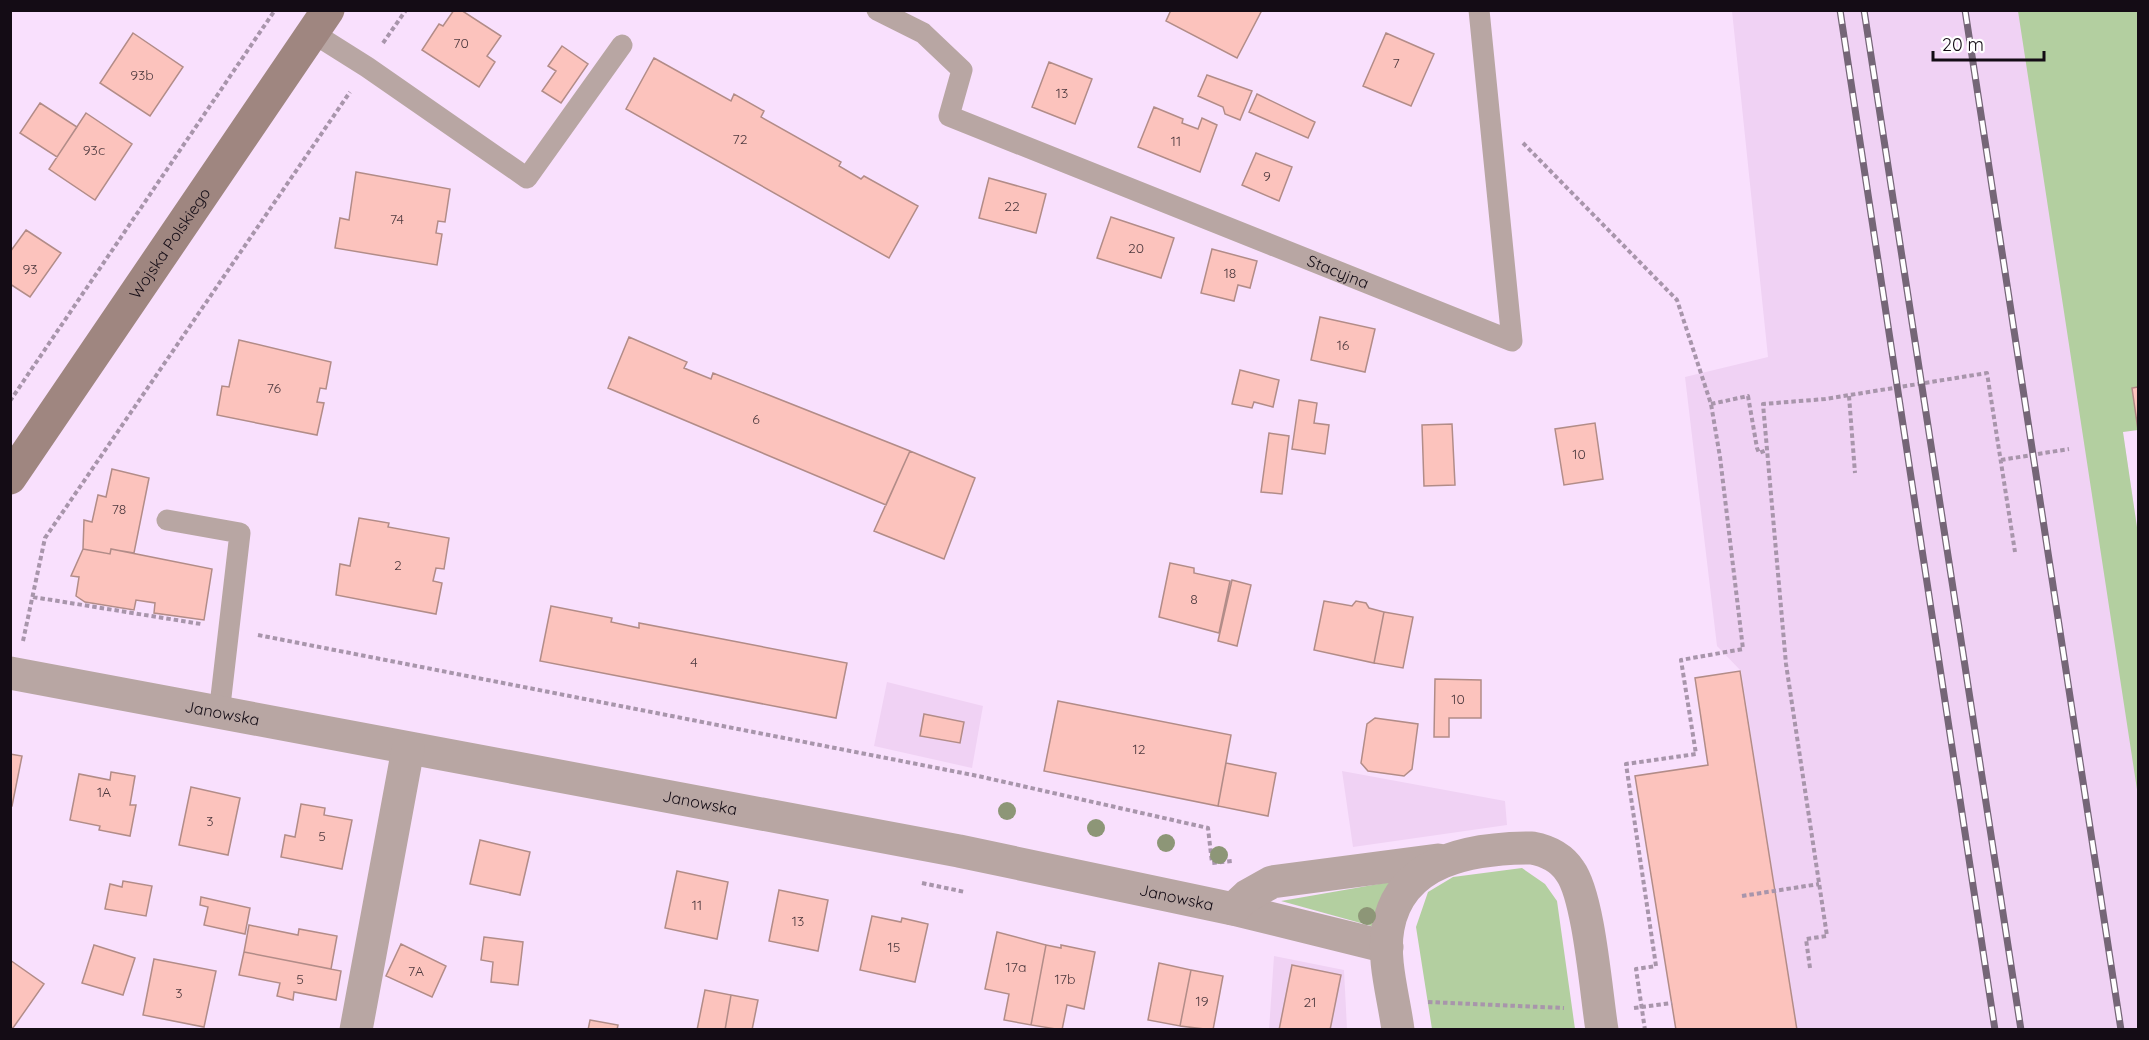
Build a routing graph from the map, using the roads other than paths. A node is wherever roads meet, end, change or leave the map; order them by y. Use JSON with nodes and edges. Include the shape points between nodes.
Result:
{"nodes":[{"id":1,"x":877,"y":10,"type":"edge"},
{"id":2,"x":1479,"y":10,"type":"edge"},
{"id":3,"x":321,"y":22,"type":"edge"},
{"id":4,"x":622,"y":45,"type":"dead end"},
{"id":5,"x":10,"y":478,"type":"edge"},
{"id":6,"x":167,"y":520,"type":"dead end"},
{"id":7,"x":13,"y":674,"type":"edge"},
{"id":8,"x":219,"y":714,"type":"junction"},
{"id":9,"x":408,"y":749,"type":"junction"},
{"id":10,"x":1446,"y":859,"type":"junction"},
{"id":11,"x":1233,"y":909,"type":"junction"},
{"id":12,"x":1387,"y":947,"type":"junction"},
{"id":13,"x":356,"y":1029,"type":"edge"},
{"id":14,"x":1398,"y":1029,"type":"edge"},
{"id":15,"x":1602,"y":1029,"type":"edge"}],
"edges":[{"from":1,"to":2,"type":"lane","name":"Stacyjna","via":[[923,33],[962,70],[950,116],[1512,341]]},
{"from":3,"to":4,"type":"lane","via":[[367,67],[527,178]]},
{"from":3,"to":5,"type":"main road","name":"Wojska Polskiego"},
{"from":6,"to":8,"type":"lane","via":[[240,534]]},
{"from":7,"to":8,"type":"street","name":"Janowska"},
{"from":8,"to":9,"type":"street","name":"Janowska"},
{"from":9,"to":11,"type":"street","name":"Janowska","via":[[959,852]]},
{"from":9,"to":13,"type":"street"},
{"from":10,"to":11,"type":"street","via":[[1272,882],[1246,896]]},
{"from":10,"to":12,"type":"street","via":[[1429,866],[1402,894],[1388,928]]},
{"from":10,"to":15,"type":"street","via":[[1532,848],[1559,858],[1581,894]]},
{"from":11,"to":12,"type":"street","name":"Janowska"},
{"from":12,"to":14,"type":"street"}]}
